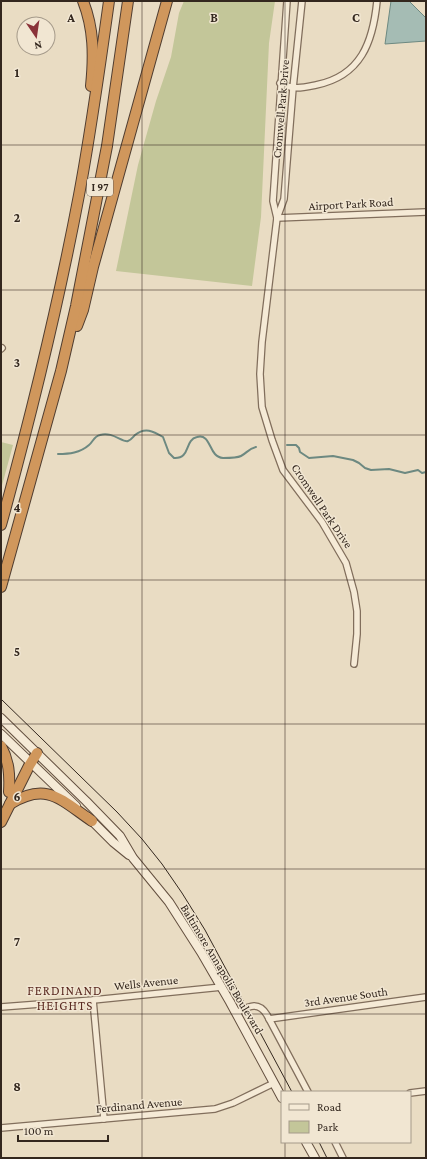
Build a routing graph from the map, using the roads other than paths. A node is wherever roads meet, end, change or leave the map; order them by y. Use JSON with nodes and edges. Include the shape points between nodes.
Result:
{"nodes":[{"id":1,"x":83,"y":1,"type":"edge"},
{"id":2,"x":109,"y":1,"type":"edge"},
{"id":3,"x":128,"y":1,"type":"edge"},
{"id":4,"x":167,"y":1,"type":"edge"},
{"id":5,"x":287,"y":1,"type":"edge"},
{"id":6,"x":302,"y":1,"type":"edge"},
{"id":7,"x":377,"y":1,"type":"edge"},
{"id":8,"x":280,"y":83,"type":"junction"},
{"id":9,"x":293,"y":88,"type":"junction"},
{"id":10,"x":79,"y":195,"type":"junction"},
{"id":11,"x":426,"y":212,"type":"edge"},
{"id":12,"x":277,"y":218,"type":"junction"},
{"id":13,"x":61,"y":371,"type":"junction"},
{"id":14,"x":1,"y":525,"type":"edge"},
{"id":15,"x":1,"y":587,"type":"edge"},
{"id":16,"x":354,"y":664,"type":"dead end"},
{"id":17,"x":1,"y":718,"type":"edge"},
{"id":18,"x":1,"y":734,"type":"edge"},
{"id":19,"x":1,"y":746,"type":"edge"},
{"id":20,"x":36,"y":752,"type":"junction"},
{"id":21,"x":29,"y":761,"type":"junction"},
{"id":22,"x":9,"y":792,"type":"junction"},
{"id":23,"x":5,"y":806,"type":"edge"},
{"id":24,"x":1,"y":822,"type":"edge"},
{"id":25,"x":92,"y":822,"type":"junction"},
{"id":26,"x":133,"y":858,"type":"junction"},
{"id":27,"x":222,"y":987,"type":"junction"},
{"id":28,"x":426,"y":998,"type":"edge"},
{"id":29,"x":93,"y":1000,"type":"junction"},
{"id":30,"x":1,"y":1007,"type":"edge"},
{"id":31,"x":236,"y":1013,"type":"junction"},
{"id":32,"x":269,"y":1019,"type":"junction"},
{"id":33,"x":274,"y":1083,"type":"junction"},
{"id":34,"x":307,"y":1091,"type":"edge"},
{"id":35,"x":426,"y":1091,"type":"edge"},
{"id":36,"x":411,"y":1093,"type":"edge"},
{"id":37,"x":281,"y":1096,"type":"edge"},
{"id":38,"x":104,"y":1119,"type":"junction"},
{"id":39,"x":1,"y":1128,"type":"edge"},
{"id":40,"x":307,"y":1143,"type":"edge"},
{"id":41,"x":336,"y":1143,"type":"edge"},
{"id":42,"x":315,"y":1158,"type":"edge"},
{"id":43,"x":343,"y":1158,"type":"edge"}],
"edges":[{"from":1,"to":10,"type":"highway","via":[[90,23],[94,57]]},
{"from":2,"to":10,"type":"highway","number":"I 97"},
{"from":3,"to":13,"type":"highway","number":"I 97","via":[[107,146],[87,254]]},
{"from":4,"to":13,"type":"highway","via":[[83,310]]},
{"from":5,"to":8,"type":"street","name":"Cromwell Park Drive"},
{"from":6,"to":9,"type":"street","name":"Cromwell Park Drive"},
{"from":7,"to":9,"type":"street","via":[[369,42],[351,70],[328,82]]},
{"from":8,"to":9,"type":"street"},
{"from":8,"to":12,"type":"street","name":"Cromwell Park Drive","via":[[273,201]]},
{"from":9,"to":12,"type":"street","name":"Cromwell Park Drive","via":[[284,199]]},
{"from":10,"to":14,"type":"highway","number":"I 97","via":[[43,365]]},
{"from":11,"to":12,"type":"street","name":"Airport Park Road"},
{"from":12,"to":16,"type":"street","name":"Cromwell Park Drive","via":[[262,342],[262,407],[283,470],[322,522],[346,562],[357,611]]},
{"from":13,"to":15,"type":"highway","number":"I 97"},
{"from":17,"to":20,"type":"main road","name":"Baltimore Annapolis Boulevard"},
{"from":18,"to":21,"type":"main road","name":"Baltimore Annapolis Boulevard"},
{"from":19,"to":22,"type":"highway","via":[[9,766]]},
{"from":20,"to":21,"type":"highway"},
{"from":20,"to":26,"type":"main road","name":"Baltimore Annapolis Boulevard","via":[[110,825]]},
{"from":21,"to":22,"type":"highway","via":[[18,772]]},
{"from":21,"to":23,"type":"highway"},
{"from":21,"to":25,"type":"main road","name":"Baltimore Annapolis Boulevard"},
{"from":22,"to":23,"type":"highway"},
{"from":23,"to":24,"type":"highway"},
{"from":23,"to":25,"type":"highway","via":[[27,795],[46,794],[63,801]]},
{"from":25,"to":26,"type":"main road","name":"Baltimore Annapolis Boulevard"},
{"from":26,"to":27,"type":"main road","name":"Baltimore Annapolis Boulevard","via":[[169,902]]},
{"from":27,"to":29,"type":"street","name":"Wells Avenue"},
{"from":27,"to":31,"type":"main road","name":"Baltimore Annapolis Boulevard"},
{"from":28,"to":32,"type":"street","name":"3rd Avenue South"},
{"from":29,"to":30,"type":"street","name":"Wells Avenue"},
{"from":29,"to":38,"type":"street"},
{"from":31,"to":32,"type":"street","via":[[256,1006],[262,1008]]},
{"from":31,"to":33,"type":"main road","name":"Baltimore Annapolis Boulevard"},
{"from":32,"to":34,"type":"street"},
{"from":33,"to":37,"type":"main road","name":"Baltimore Annapolis Boulevard"},
{"from":33,"to":38,"type":"street","name":"Ferdinand Avenue","via":[[215,1109]]},
{"from":35,"to":36,"type":"street"},
{"from":38,"to":39,"type":"street","name":"Ferdinand Avenue"},
{"from":40,"to":42,"type":"main road"},
{"from":41,"to":43,"type":"street"}]}
